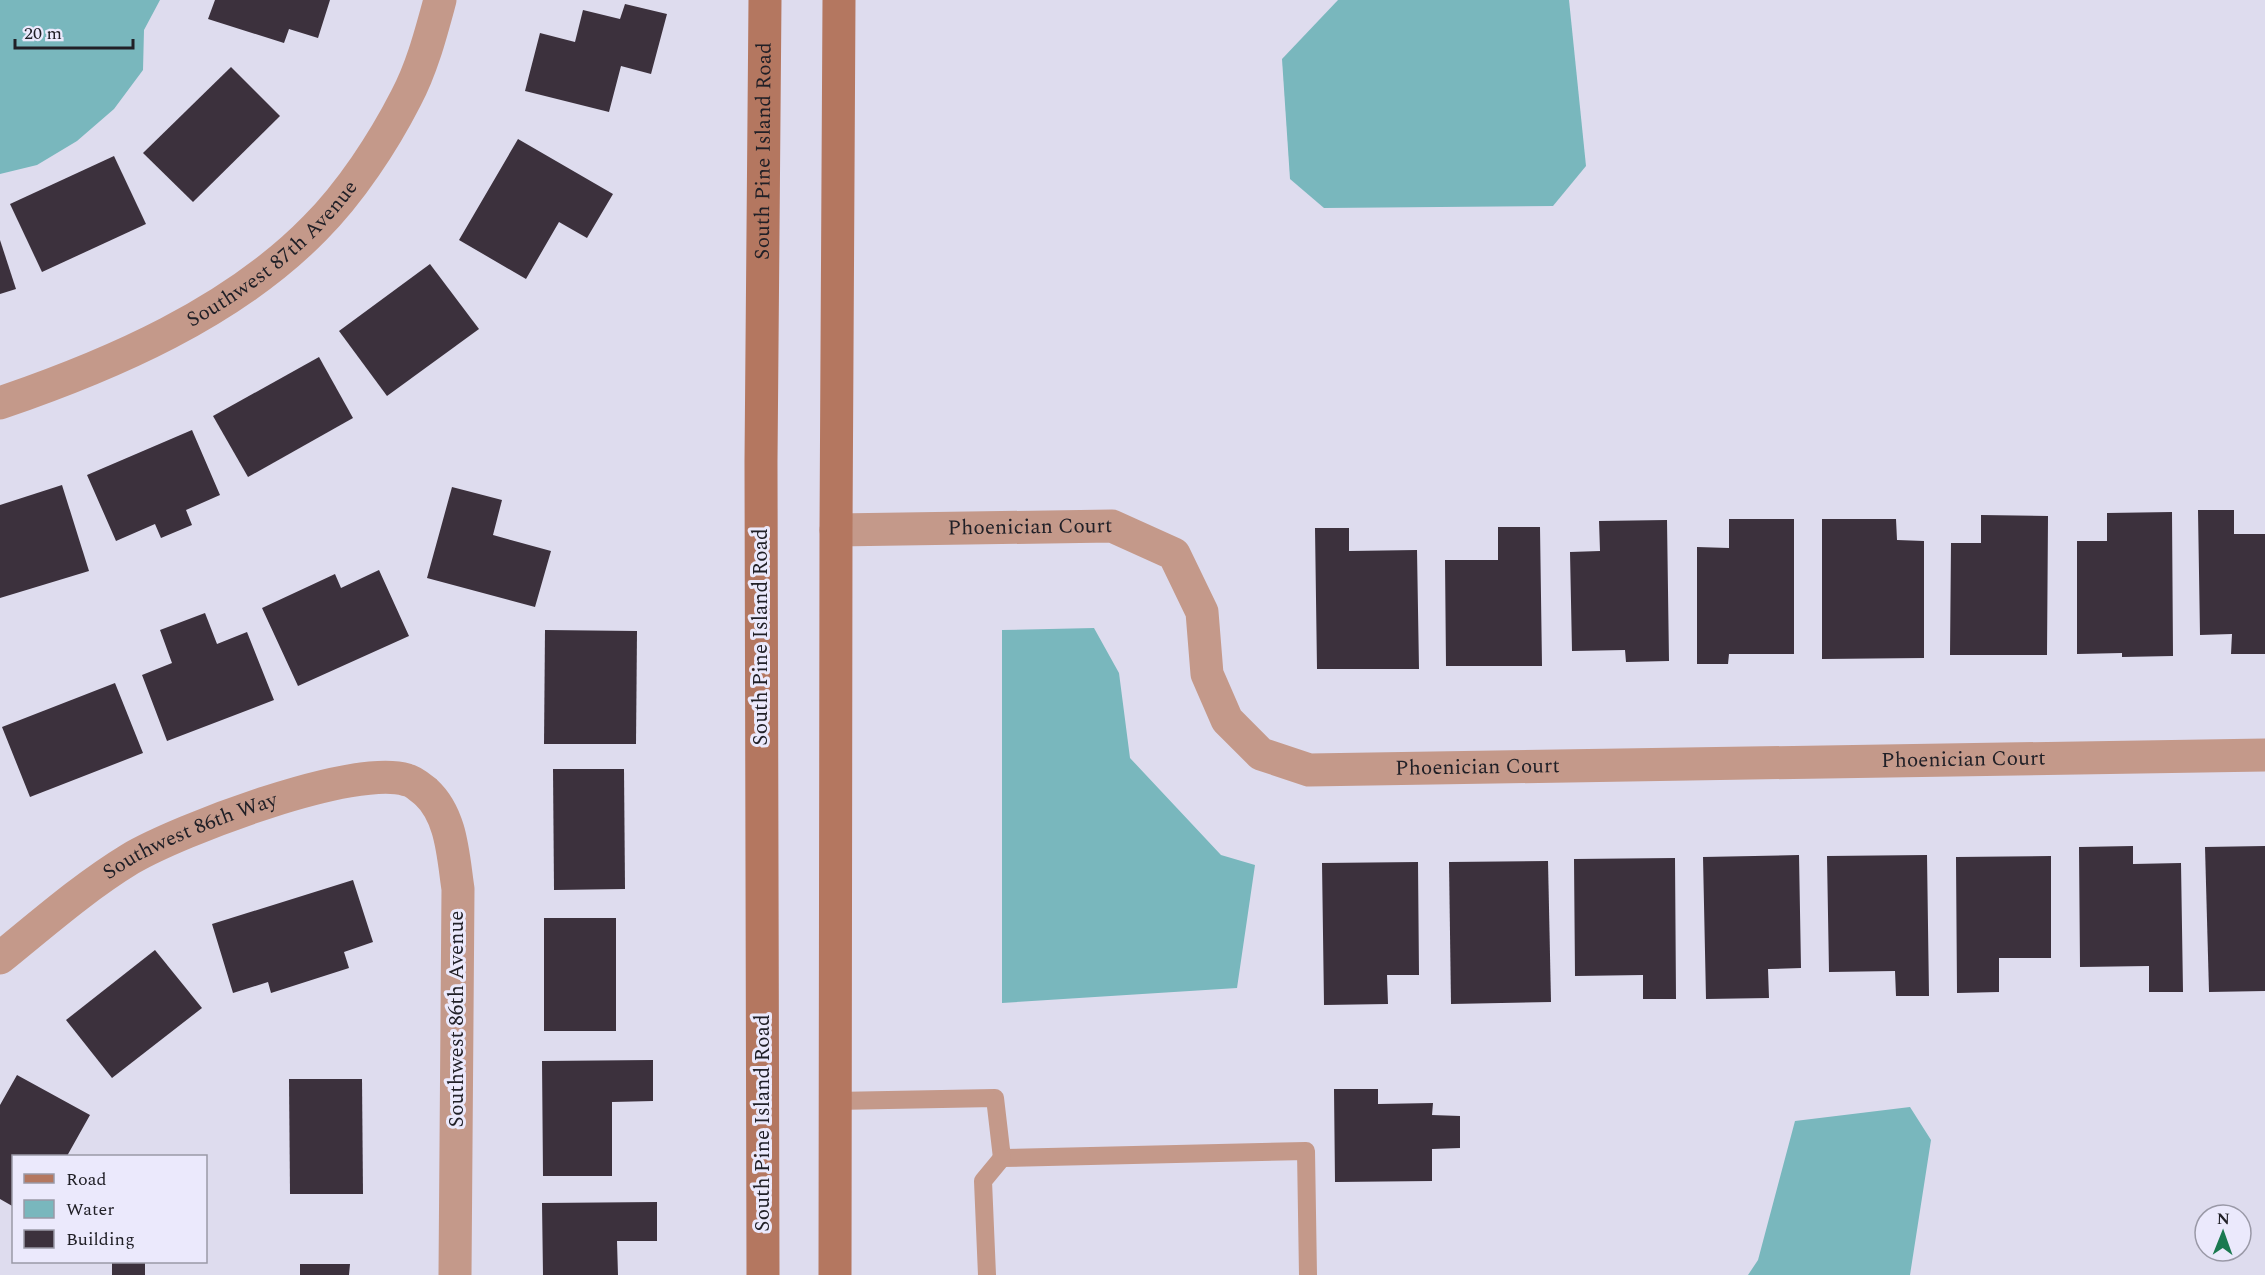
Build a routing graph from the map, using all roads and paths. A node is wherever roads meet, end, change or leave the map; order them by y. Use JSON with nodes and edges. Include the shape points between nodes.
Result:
{"nodes":[{"id":1,"x":440,"y":0,"type":"edge"},
{"id":2,"x":765,"y":0,"type":"edge"},
{"id":3,"x":839,"y":0,"type":"edge"},
{"id":4,"x":0,"y":403,"type":"edge"},
{"id":5,"x":836,"y":530,"type":"junction"},
{"id":6,"x":2265,"y":755,"type":"edge"},
{"id":7,"x":408,"y":780,"type":"joint"},
{"id":8,"x":0,"y":958,"type":"edge"},
{"id":9,"x":835,"y":1101,"type":"junction"},
{"id":10,"x":1002,"y":1158,"type":"junction"},
{"id":11,"x":455,"y":1275,"type":"edge"},
{"id":12,"x":763,"y":1275,"type":"edge"},
{"id":13,"x":835,"y":1275,"type":"edge"},
{"id":14,"x":987,"y":1275,"type":"edge"},
{"id":15,"x":1308,"y":1275,"type":"edge"}],
"edges":[{"from":1,"to":4,"type":"street","name":"Southwest 87th Avenue","via":[[426,50],[406,98],[346,193],[315,229],[228,299],[164,335]]},
{"from":2,"to":12,"type":"main road","name":"South Pine Island Road","via":[[761,450]]},
{"from":3,"to":5,"type":"main road"},
{"from":5,"to":6,"type":"street","name":"Phoenician Court","via":[[1113,526],[1174,554],[1202,612],[1207,674],[1227,720],[1262,754],[1309,770]]},
{"from":5,"to":9,"type":"main road"},
{"from":7,"to":8,"type":"street","name":"Southwest 86th Way","via":[[378,777],[335,784],[267,801],[190,830],[131,859]]},
{"from":7,"to":11,"type":"street","name":"Southwest 86th Avenue","via":[[441,809],[458,890]]},
{"from":9,"to":10,"type":"lane","via":[[995,1098]]},
{"from":9,"to":13,"type":"main road"},
{"from":10,"to":14,"type":"lane","via":[[983,1181]]},
{"from":10,"to":15,"type":"lane","via":[[1306,1151]]}]}
